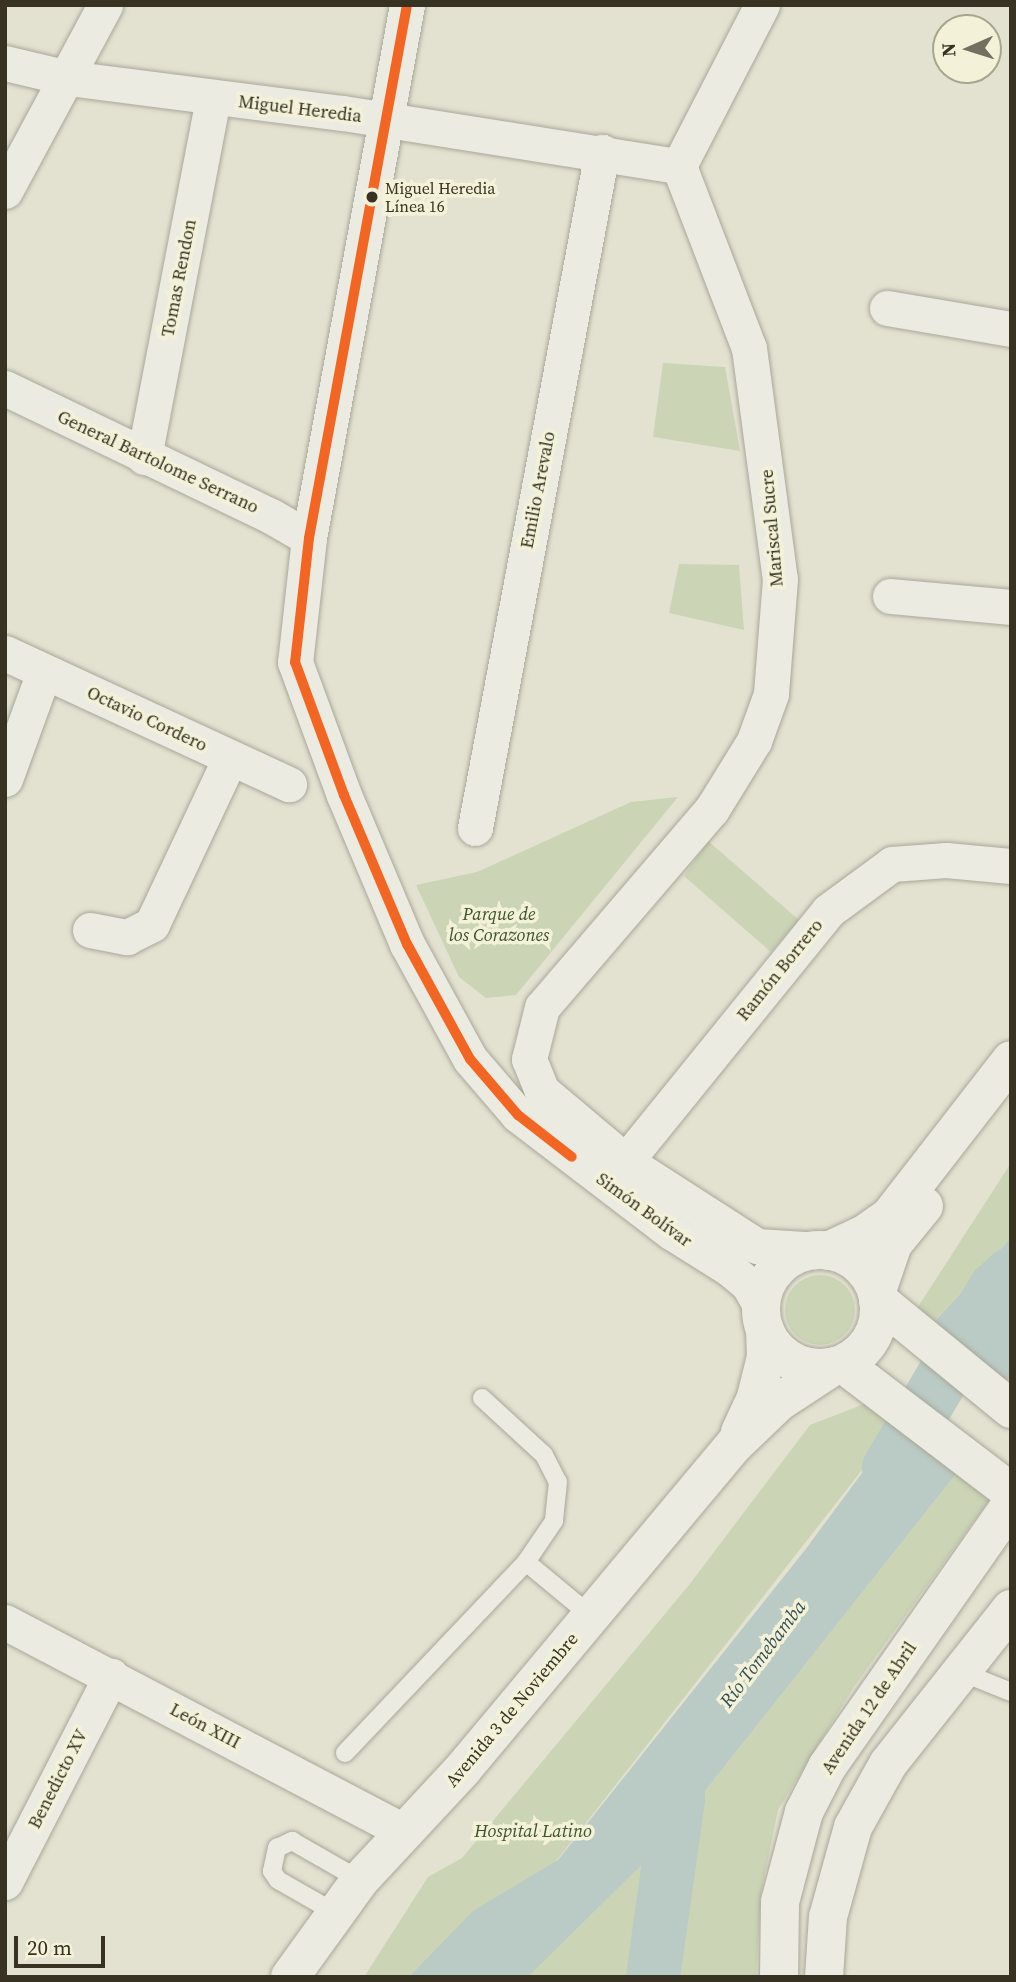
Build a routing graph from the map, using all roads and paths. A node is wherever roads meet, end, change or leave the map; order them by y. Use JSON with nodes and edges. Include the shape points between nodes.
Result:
{"nodes":[{"id":1,"x":105,"y":5,"type":"edge"},
{"id":2,"x":407,"y":5,"type":"edge"},
{"id":3,"x":762,"y":5,"type":"edge"},
{"id":4,"x":5,"y":63,"type":"edge"},
{"id":5,"x":68,"y":78,"type":"junction"},
{"id":6,"x":213,"y":98,"type":"junction"},
{"id":7,"x":389,"y":121,"type":"junction"},
{"id":8,"x":602,"y":152,"type":"junction"},
{"id":9,"x":679,"y":166,"type":"junction"},
{"id":10,"x":5,"y":191,"type":"edge"},
{"id":11,"x":887,"y":308,"type":"dead end"},
{"id":12,"x":1011,"y":329,"type":"edge"},
{"id":13,"x":5,"y":388,"type":"edge"},
{"id":14,"x":144,"y":457,"type":"junction"},
{"id":15,"x":309,"y":538,"type":"junction"},
{"id":16,"x":890,"y":596,"type":"dead end"},
{"id":17,"x":1011,"y":607,"type":"edge"},
{"id":18,"x":5,"y":653,"type":"edge"},
{"id":19,"x":44,"y":672,"type":"junction"},
{"id":20,"x":230,"y":758,"type":"junction"},
{"id":21,"x":5,"y":779,"type":"edge"},
{"id":22,"x":289,"y":784,"type":"dead end"},
{"id":23,"x":475,"y":828,"type":"dead end"},
{"id":24,"x":1011,"y":866,"type":"edge"},
{"id":25,"x":90,"y":930,"type":"dead end"},
{"id":26,"x":542,"y":1007,"type":"joint"},
{"id":27,"x":1011,"y":1060,"type":"edge"},
{"id":28,"x":1011,"y":1096,"type":"edge"},
{"id":29,"x":616,"y":1173,"type":"junction"},
{"id":30,"x":824,"y":1250,"type":"junction"},
{"id":31,"x":883,"y":1301,"type":"junction"},
{"id":32,"x":764,"y":1319,"type":"junction"},
{"id":33,"x":843,"y":1368,"type":"junction"},
{"id":34,"x":482,"y":1398,"type":"dead end"},
{"id":35,"x":1011,"y":1409,"type":"edge"},
{"id":36,"x":735,"y":1444,"type":"junction"},
{"id":37,"x":1007,"y":1493,"type":"edge"},
{"id":38,"x":526,"y":1562,"type":"junction"},
{"id":39,"x":1009,"y":1612,"type":"edge"},
{"id":40,"x":591,"y":1616,"type":"junction"},
{"id":41,"x":5,"y":1622,"type":"edge"},
{"id":42,"x":957,"y":1671,"type":"junction"},
{"id":43,"x":111,"y":1676,"type":"junction"},
{"id":44,"x":1011,"y":1692,"type":"edge"},
{"id":45,"x":345,"y":1753,"type":"dead end"},
{"id":46,"x":405,"y":1832,"type":"junction"},
{"id":47,"x":360,"y":1880,"type":"junction"},
{"id":48,"x":5,"y":1882,"type":"edge"},
{"id":49,"x":334,"y":1912,"type":"junction"},
{"id":50,"x":780,"y":1976,"type":"edge"},
{"id":51,"x":290,"y":1977,"type":"edge"},
{"id":52,"x":824,"y":1977,"type":"edge"}],
"edges":[{"from":1,"to":5,"type":"street"},
{"from":2,"to":7,"type":"street","name":"Simón Bolívar"},
{"from":3,"to":9,"type":"street"},
{"from":4,"to":5,"type":"street","name":"Miguel Heredia"},
{"from":5,"to":6,"type":"street","name":"Miguel Heredia"},
{"from":5,"to":10,"type":"street"},
{"from":6,"to":7,"type":"street","name":"Miguel Heredia"},
{"from":6,"to":14,"type":"street","name":"Tomas Rendon"},
{"from":7,"to":8,"type":"street","name":"Miguel Heredia"},
{"from":7,"to":15,"type":"street","name":"Simón Bolívar"},
{"from":8,"to":9,"type":"street","name":"Miguel Heredia"},
{"from":8,"to":23,"type":"street","name":"Emilio Arevalo"},
{"from":9,"to":26,"type":"street","name":"Mariscal Sucre","via":[[749,348],[780,579],[772,694],[754,741],[712,809]]},
{"from":11,"to":12,"type":"street"},
{"from":13,"to":14,"type":"street","name":"General Bartolome Serrano"},
{"from":14,"to":15,"type":"street","name":"General Bartolome Serrano"},
{"from":15,"to":29,"type":"street","name":"Simón Bolívar","via":[[295,662],[344,796],[407,944],[470,1059],[518,1115]]},
{"from":16,"to":17,"type":"street"},
{"from":18,"to":19,"type":"street","name":"Octavio Cordero"},
{"from":19,"to":20,"type":"street","name":"Octavio Cordero"},
{"from":19,"to":21,"type":"street"},
{"from":20,"to":22,"type":"street","name":"Octavio Cordero"},
{"from":20,"to":25,"type":"street","via":[[152,924],[127,937]]},
{"from":24,"to":29,"type":"street","name":"Ramón Borrero","via":[[946,860],[892,864],[828,911]]},
{"from":26,"to":29,"type":"street","name":"Simón Bolívar","via":[[529,1059],[542,1091]]},
{"from":27,"to":30,"type":"street","via":[[890,1216],[863,1235]]},
{"from":28,"to":31,"type":"street","via":[[893,1244]]},
{"from":29,"to":30,"type":"street","name":"Simón Bolívar","via":[[757,1246]]},
{"from":29,"to":32,"type":"street","name":"Simón Bolívar","via":[[739,1276]]},
{"from":30,"to":31,"type":"street","via":[[863,1268]]},
{"from":30,"to":32,"type":"street","via":[[805,1252],[779,1267],[770,1279]]},
{"from":31,"to":33,"type":"street","via":[[872,1338]]},
{"from":31,"to":35,"type":"street"},
{"from":32,"to":33,"type":"street","via":[[792,1361]]},
{"from":32,"to":36,"type":"street","name":"Avenida 3 de Noviembre","via":[[766,1357],[756,1397]]},
{"from":33,"to":36,"type":"street","name":"Avenida 3 de Noviembre","via":[[779,1402]]},
{"from":33,"to":37,"type":"street"},
{"from":34,"to":38,"type":"lane","via":[[544,1455],[558,1482],[554,1521]]},
{"from":36,"to":40,"type":"street","name":"Avenida 3 de Noviembre"},
{"from":37,"to":50,"type":"street","name":"Avenida 12 de Abril","via":[[827,1766],[804,1812],[780,1902]]},
{"from":38,"to":40,"type":"lane"},
{"from":38,"to":45,"type":"lane"},
{"from":39,"to":42,"type":"street"},
{"from":40,"to":46,"type":"street","name":"Avenida 3 de Noviembre"},
{"from":41,"to":43,"type":"street","name":"León XIII"},
{"from":42,"to":44,"type":"lane"},
{"from":42,"to":52,"type":"street","via":[[888,1764],[853,1827],[828,1917]]},
{"from":43,"to":46,"type":"street","name":"León XIII"},
{"from":43,"to":48,"type":"street","name":"Benedicto XV"},
{"from":46,"to":47,"type":"street","name":"Avenida 3 de Noviembre"},
{"from":47,"to":49,"type":"street","name":"Avenida 3 de Noviembre"},
{"from":47,"to":49,"type":"lane","via":[[292,1841],[277,1848],[272,1871],[278,1880]]},
{"from":49,"to":51,"type":"street","name":"Avenida 3 de Noviembre"}]}
